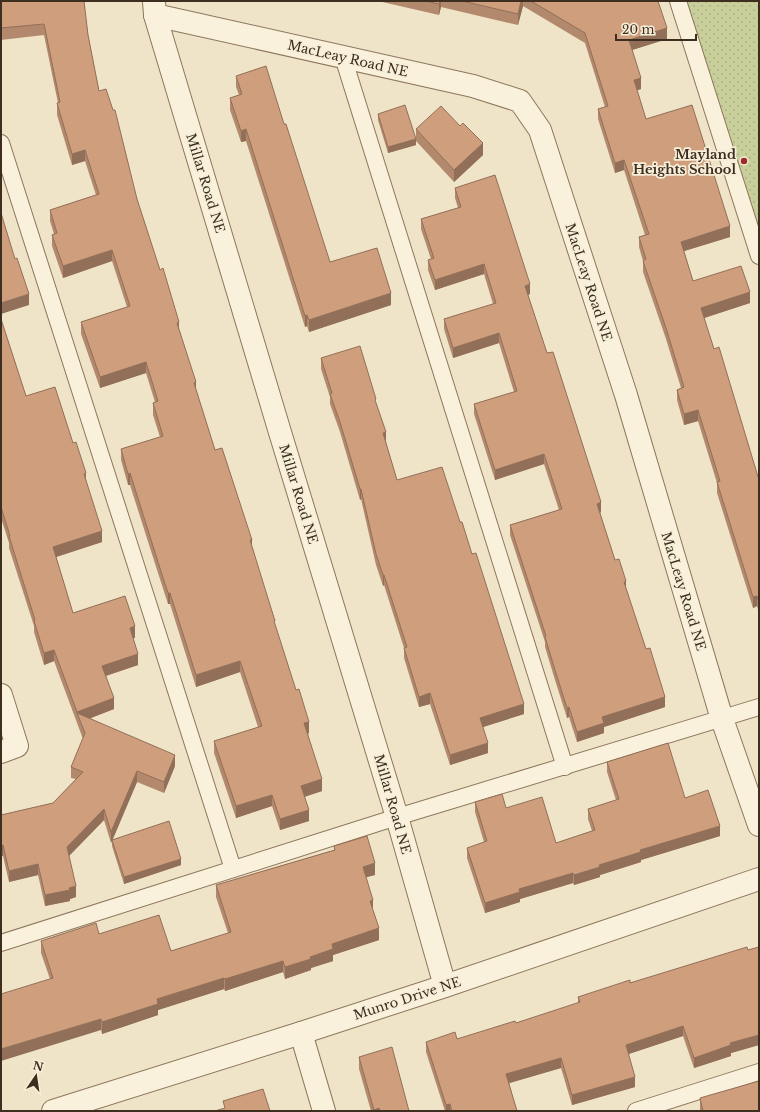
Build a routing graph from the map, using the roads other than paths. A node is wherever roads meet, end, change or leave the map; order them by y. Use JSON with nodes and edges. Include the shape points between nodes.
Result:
{"nodes":[{"id":1,"x":678,"y":1,"type":"edge"},
{"id":2,"x":154,"y":8,"type":"edge"},
{"id":3,"x":343,"y":57,"type":"junction"},
{"id":4,"x":1,"y":143,"type":"edge"},
{"id":5,"x":759,"y":256,"type":"edge"},
{"id":6,"x":1,"y":695,"type":"edge"},
{"id":7,"x":759,"y":707,"type":"edge"},
{"id":8,"x":722,"y":719,"type":"junction"},
{"id":9,"x":1,"y":752,"type":"edge"},
{"id":10,"x":565,"y":767,"type":"junction"},
{"id":11,"x":397,"y":817,"type":"junction"},
{"id":12,"x":759,"y":825,"type":"edge"},
{"id":13,"x":233,"y":870,"type":"junction"},
{"id":14,"x":759,"y":879,"type":"edge"},
{"id":15,"x":1,"y":943,"type":"edge"},
{"id":16,"x":444,"y":986,"type":"junction"},
{"id":17,"x":301,"y":1033,"type":"junction"},
{"id":18,"x":759,"y":1072,"type":"edge"},
{"id":19,"x":53,"y":1111,"type":"edge"},
{"id":20,"x":324,"y":1111,"type":"edge"},
{"id":21,"x":636,"y":1111,"type":"edge"}],
"edges":[{"from":1,"to":5,"type":"lane"},
{"from":2,"to":3,"type":"street","name":"MacLeay Road NE"},
{"from":2,"to":11,"type":"street","name":"Millar Road NE"},
{"from":3,"to":8,"type":"street","name":"MacLeay Road NE","via":[[473,86],[520,101],[540,130],[626,395]]},
{"from":3,"to":10,"type":"lane"},
{"from":4,"to":13,"type":"lane"},
{"from":6,"to":9,"type":"street","via":[[17,746]]},
{"from":7,"to":8,"type":"lane"},
{"from":8,"to":10,"type":"lane"},
{"from":8,"to":12,"type":"street","name":"MacLeay Road NE"},
{"from":10,"to":11,"type":"lane"},
{"from":11,"to":13,"type":"lane"},
{"from":11,"to":16,"type":"street","name":"Millar Road NE"},
{"from":13,"to":15,"type":"lane"},
{"from":14,"to":16,"type":"street","name":"Munro Drive NE"},
{"from":16,"to":17,"type":"street","name":"Munro Drive NE"},
{"from":17,"to":19,"type":"street","name":"Munro Drive NE"},
{"from":17,"to":20,"type":"street"},
{"from":18,"to":21,"type":"lane"}]}
